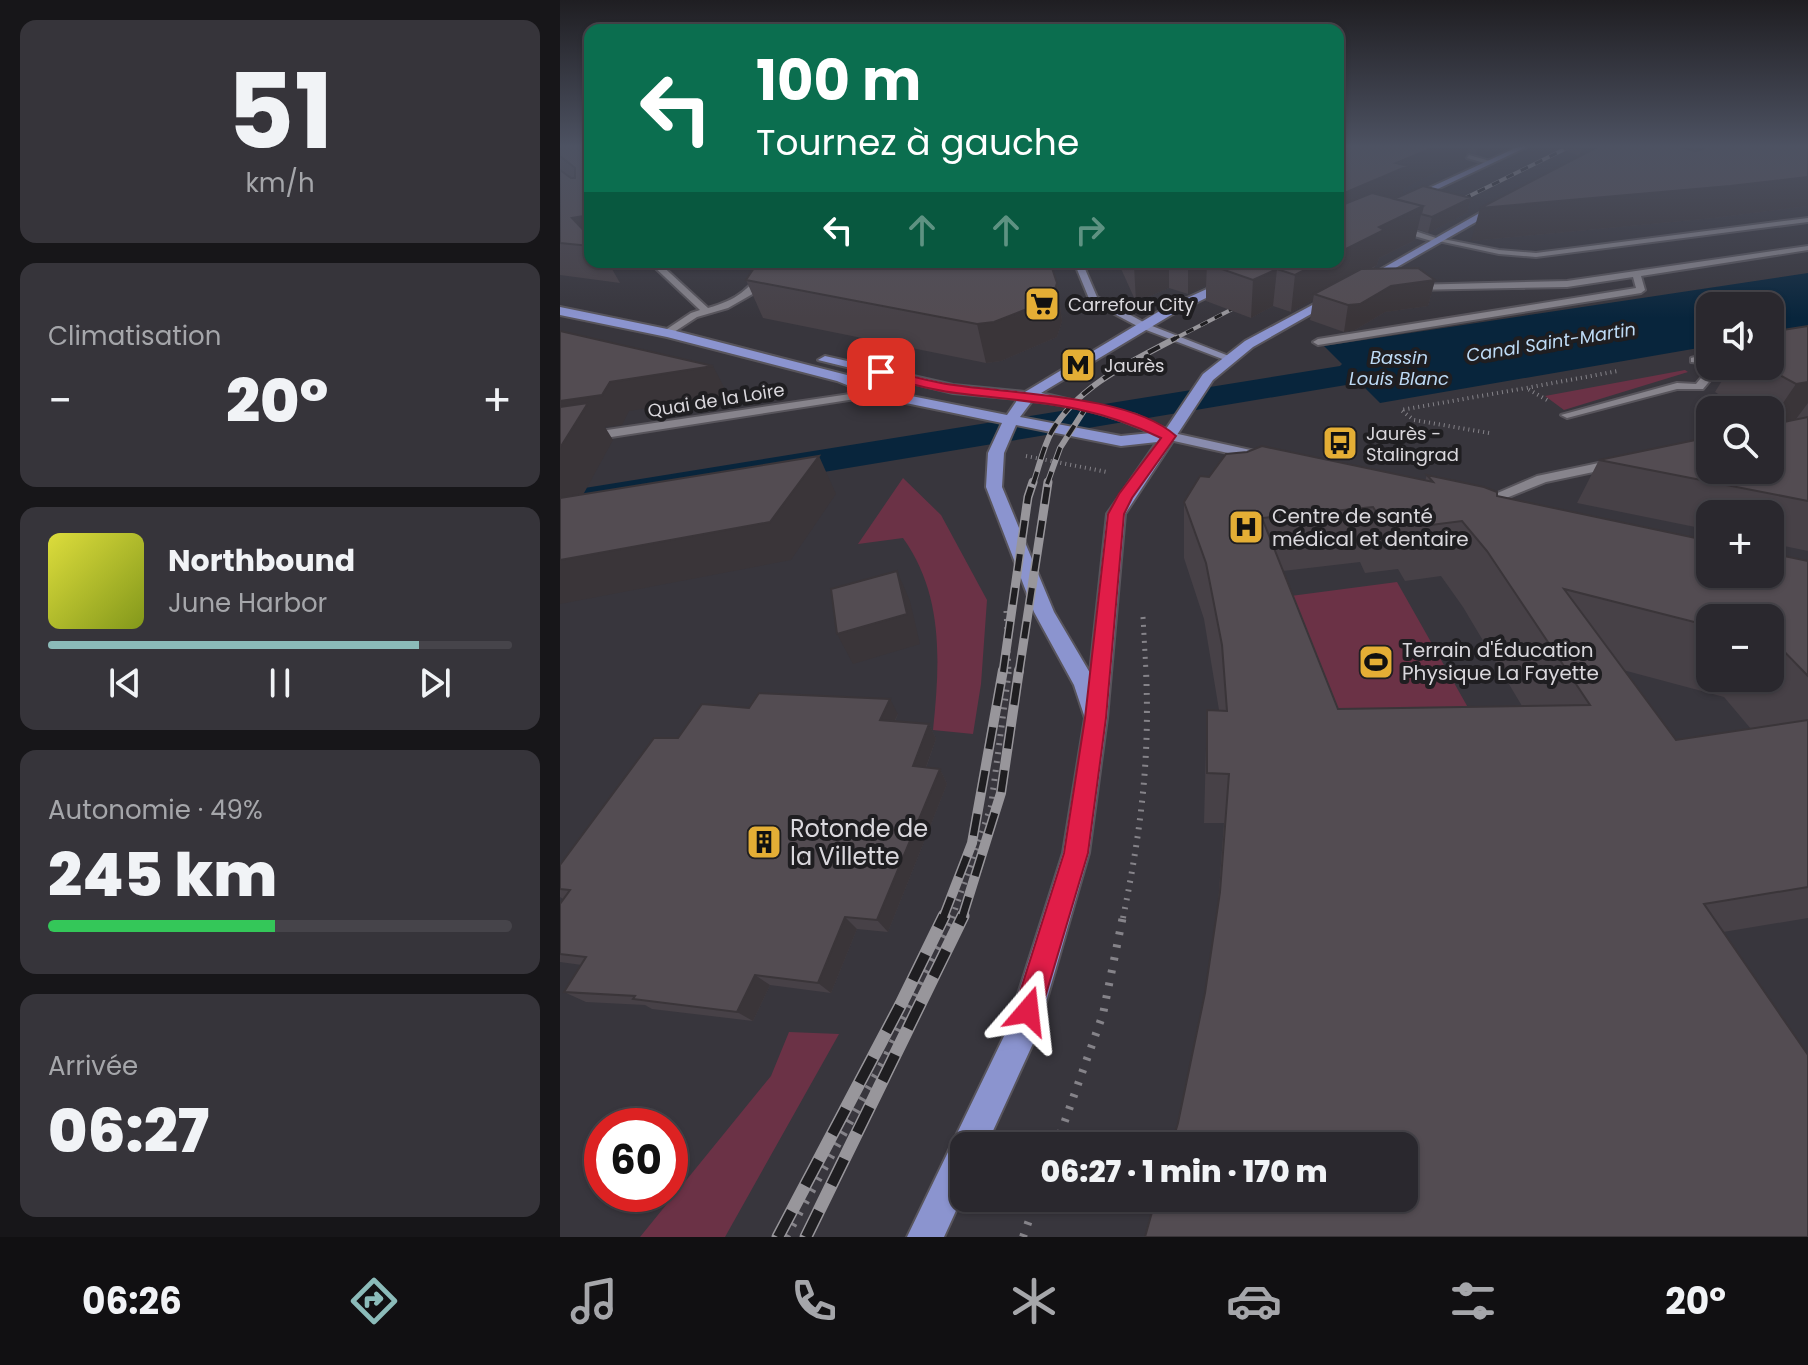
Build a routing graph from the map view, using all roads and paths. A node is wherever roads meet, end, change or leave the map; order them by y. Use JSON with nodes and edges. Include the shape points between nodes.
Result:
{"nodes":[{"id":1,"x":1402,"y":203,"type":"edge"},
{"id":2,"x":1504,"y":203,"type":"edge"},
{"id":3,"x":1397,"y":205,"type":"edge"},
{"id":4,"x":1808,"y":220,"type":"edge"},
{"id":5,"x":1386,"y":225,"type":"edge"},
{"id":6,"x":1438,"y":240,"type":"junction"},
{"id":7,"x":1808,"y":248,"type":"edge"},
{"id":8,"x":660,"y":268,"type":"edge"},
{"id":9,"x":768,"y":268,"type":"edge"},
{"id":10,"x":1080,"y":268,"type":"edge"},
{"id":11,"x":1262,"y":268,"type":"edge"},
{"id":12,"x":1636,"y":273,"type":"junction"},
{"id":13,"x":1401,"y":288,"type":"edge"},
{"id":14,"x":1362,"y":289,"type":"edge"},
{"id":15,"x":1374,"y":289,"type":"edge"},
{"id":16,"x":705,"y":310,"type":"junction"},
{"id":17,"x":560,"y":311,"type":"edge"},
{"id":18,"x":1144,"y":326,"type":"junction"},
{"id":19,"x":668,"y":333,"type":"junction"},
{"id":20,"x":1318,"y":342,"type":"dead end"},
{"id":21,"x":1229,"y":358,"type":"junction"},
{"id":22,"x":1705,"y":380,"type":"edge"},
{"id":23,"x":1526,"y":388,"type":"dead end"},
{"id":24,"x":877,"y":393,"type":"junction"},
{"id":25,"x":1028,"y":396,"type":"junction"},
{"id":26,"x":1567,"y":415,"type":"dead end"},
{"id":27,"x":1010,"y":421,"type":"junction"},
{"id":28,"x":1489,"y":433,"type":"dead end"},
{"id":29,"x":1169,"y":436,"type":"junction"},
{"id":30,"x":560,"y":441,"type":"edge"},
{"id":31,"x":996,"y":453,"type":"junction"},
{"id":32,"x":1633,"y":460,"type":"edge"},
{"id":33,"x":1286,"y":463,"type":"edge"},
{"id":34,"x":1142,"y":477,"type":"junction"},
{"id":35,"x":1470,"y":508,"type":"joint"},
{"id":36,"x":1501,"y":513,"type":"edge"},
{"id":37,"x":1006,"y":601,"type":"dead end"},
{"id":38,"x":1142,"y":606,"type":"dead end"},
{"id":39,"x":1096,"y":718,"type":"junction"},
{"id":40,"x":975,"y":1132,"type":"edge"},
{"id":41,"x":1061,"y":1132,"type":"edge"},
{"id":42,"x":950,"y":1184,"type":"edge"},
{"id":43,"x":1032,"y":1212,"type":"edge"},
{"id":44,"x":925,"y":1236,"type":"edge"},
{"id":45,"x":786,"y":1237,"type":"edge"},
{"id":46,"x":1023,"y":1237,"type":"edge"}],
"edges":[{"from":1,"to":3,"type":"main road"},
{"from":2,"to":6,"type":"main road"},
{"from":4,"to":6,"type":"street","via":[[1536,255]]},
{"from":5,"to":6,"type":"street"},
{"from":6,"to":21,"type":"main road"},
{"from":7,"to":12,"type":"street"},
{"from":8,"to":16,"type":"street"},
{"from":9,"to":16,"type":"street","via":[[753,290]]},
{"from":10,"to":18,"type":"main road","via":[[1093,299]]},
{"from":11,"to":18,"type":"main road"},
{"from":12,"to":13,"type":"street","via":[[1567,284]]},
{"from":12,"to":20,"type":"street","via":[[1641,290]]},
{"from":14,"to":15,"type":"street"},
{"from":16,"to":19,"type":"street"},
{"from":17,"to":19,"type":"main road"},
{"from":18,"to":21,"type":"main road"},
{"from":18,"to":25,"type":"main road"},
{"from":19,"to":24,"type":"main road","via":[[842,378]]},
{"from":19,"to":25,"type":"main road","via":[[953,389]]},
{"from":21,"to":29,"type":"main road","via":[[1208,377]]},
{"from":22,"to":26,"type":"street","via":[[1699,387],[1677,386]]},
{"from":23,"to":28,"type":"path","via":[[1401,410],[1414,420]]},
{"from":24,"to":27,"type":"main road"},
{"from":24,"to":30,"type":"street","name":"Quai de la Loire"},
{"from":25,"to":27,"type":"main road"},
{"from":25,"to":29,"type":"main road","via":[[1131,418]]},
{"from":27,"to":29,"type":"main road","via":[[1121,441]]},
{"from":27,"to":31,"type":"main road"},
{"from":29,"to":33,"type":"main road"},
{"from":29,"to":34,"type":"main road"},
{"from":31,"to":34,"type":"path"},
{"from":31,"to":39,"type":"main road","via":[[994,487],[1044,612],[1085,684]]},
{"from":32,"to":35,"type":"street","via":[[1542,479]]},
{"from":34,"to":39,"type":"main road","via":[[1116,514]]},
{"from":35,"to":36,"type":"main road"},
{"from":37,"to":45,"type":"path","via":[[1009,679],[991,806],[956,910],[886,1057]]},
{"from":38,"to":41,"type":"path","via":[[1149,733],[1141,830],[1103,1014]]},
{"from":39,"to":40,"type":"main road","via":[[1076,853],[1020,1037]]},
{"from":42,"to":44,"type":"main road"},
{"from":43,"to":46,"type":"path"}]}
